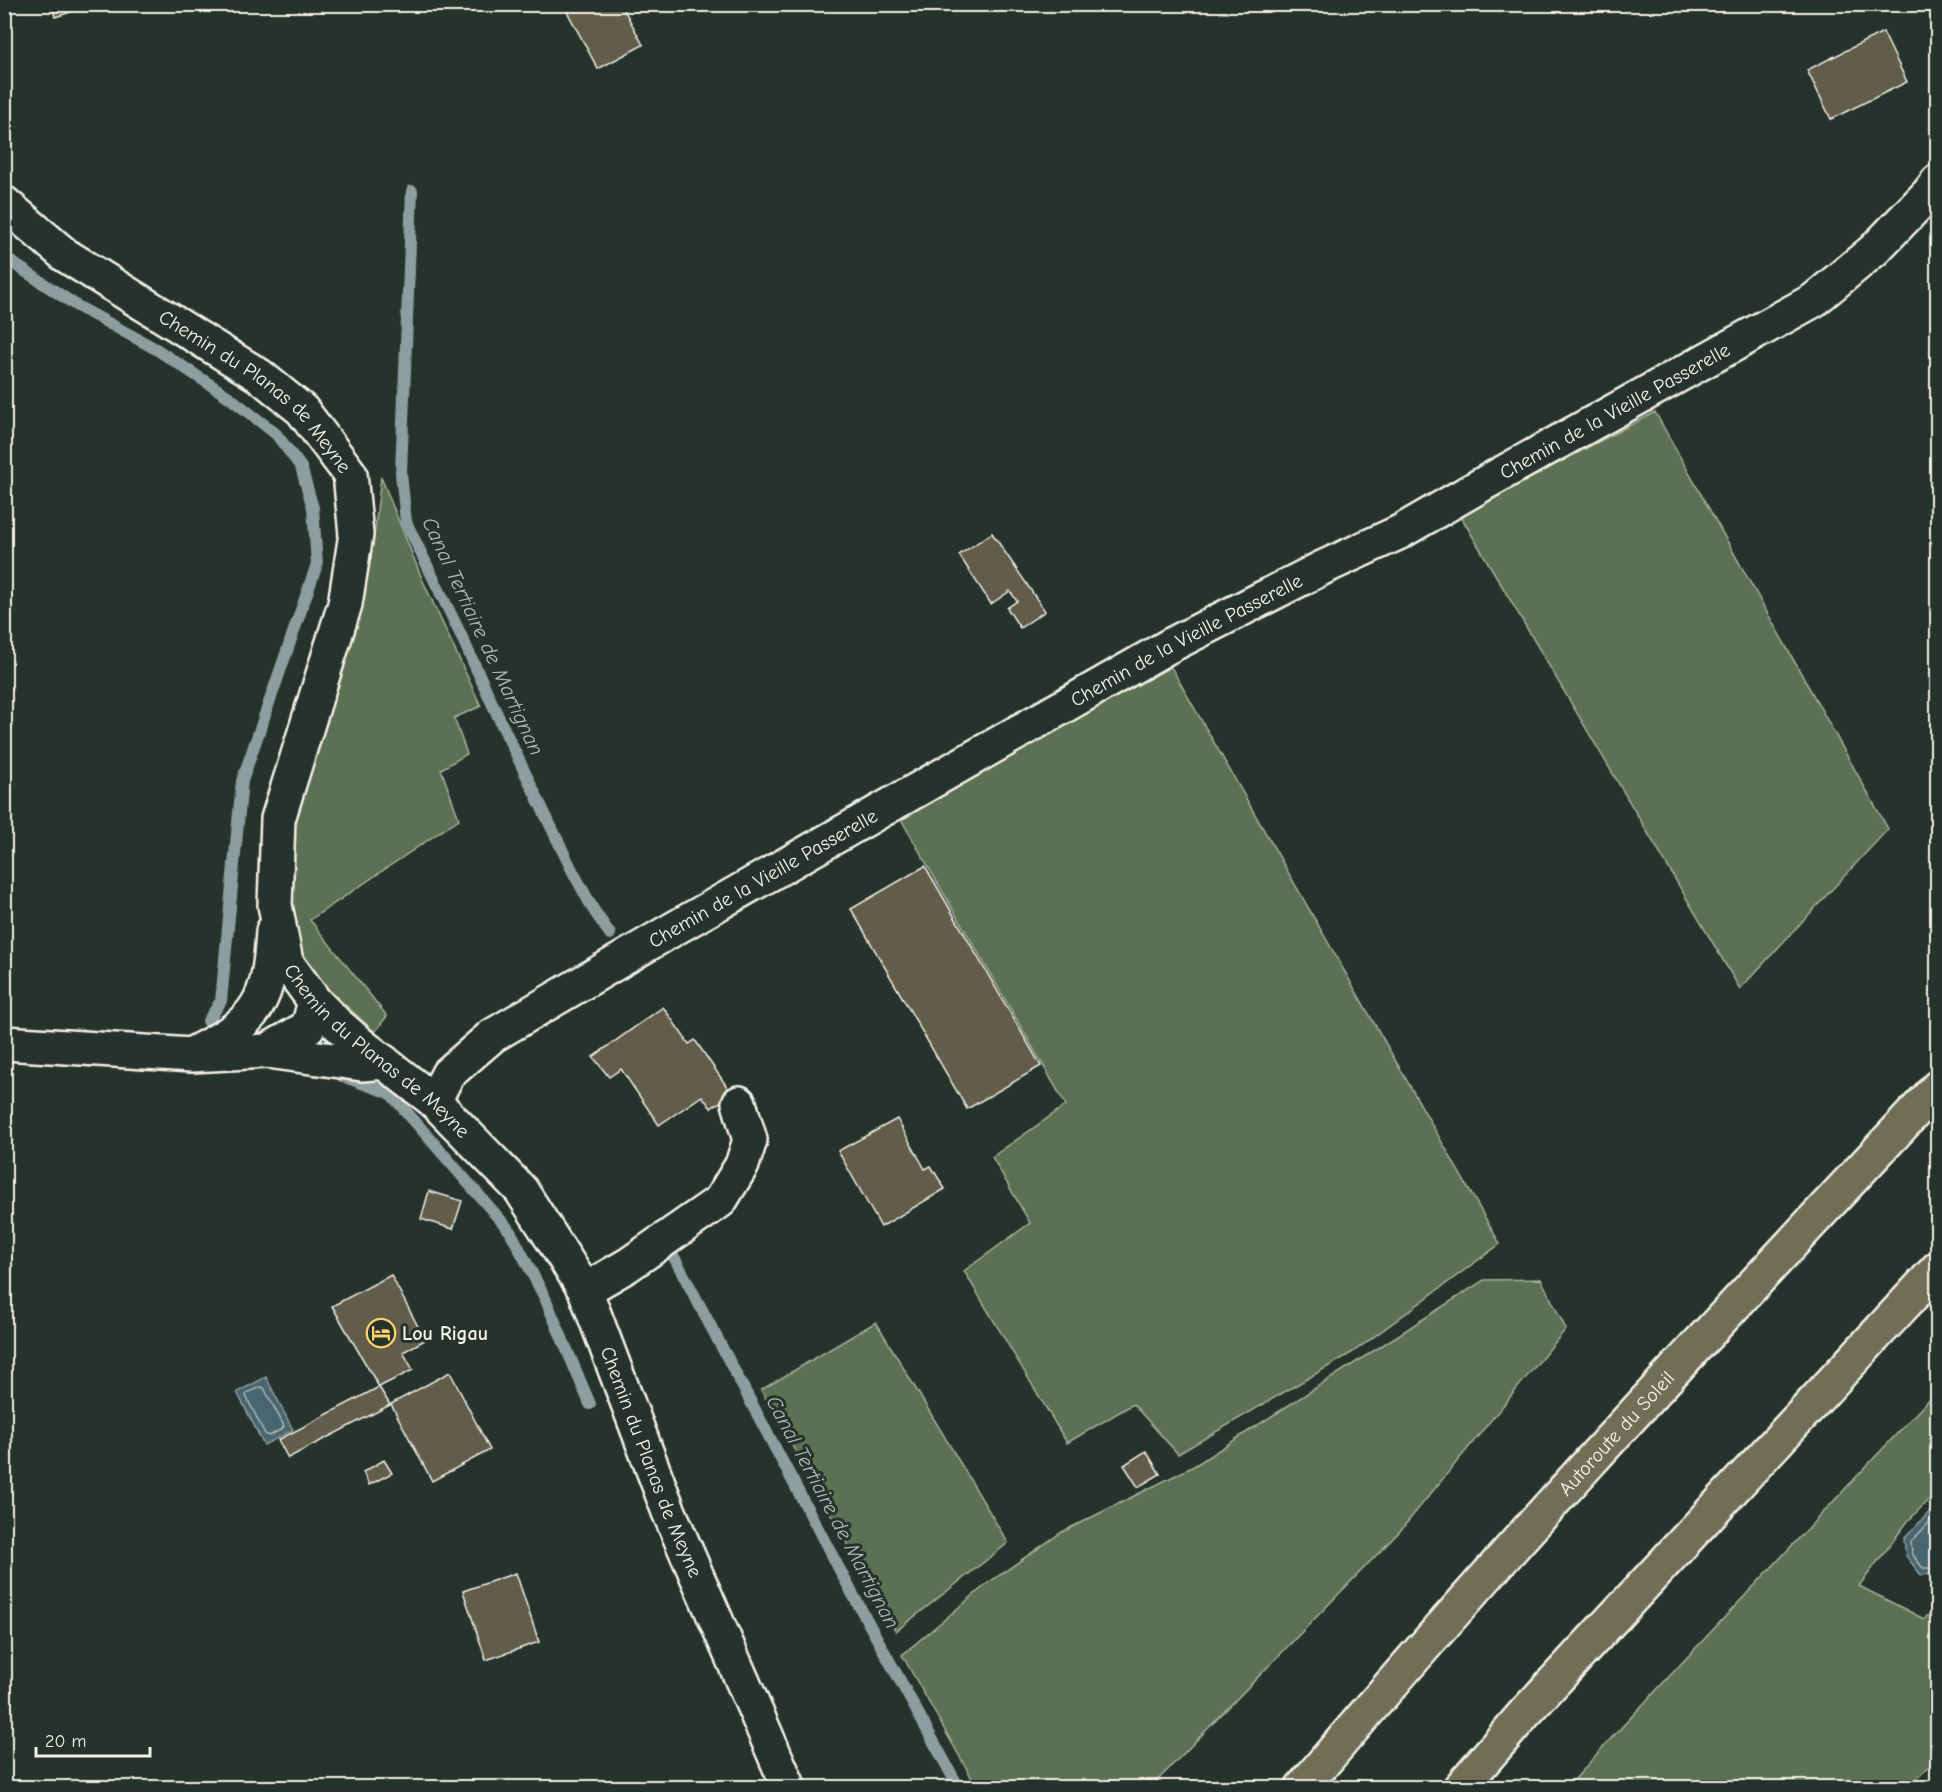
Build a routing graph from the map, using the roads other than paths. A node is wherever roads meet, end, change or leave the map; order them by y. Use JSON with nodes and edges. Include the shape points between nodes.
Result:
{"nodes":[{"id":1,"x":1938,"y":181,"type":"edge"},
{"id":2,"x":4,"y":203,"type":"edge"},
{"id":3,"x":275,"y":906,"type":"junction"},
{"id":4,"x":315,"y":1002,"type":"junction"},
{"id":5,"x":249,"y":1017,"type":"junction"},
{"id":6,"x":4,"y":1043,"type":"edge"},
{"id":7,"x":267,"y":1051,"type":"junction"},
{"id":8,"x":192,"y":1055,"type":"junction"},
{"id":9,"x":384,"y":1062,"type":"junction"},
{"id":10,"x":1938,"y":1087,"type":"edge"},
{"id":11,"x":434,"y":1101,"type":"junction"},
{"id":12,"x":739,"y":1103,"type":"dead end"},
{"id":13,"x":1938,"y":1268,"type":"edge"},
{"id":14,"x":585,"y":1290,"type":"junction"},
{"id":15,"x":789,"y":1788,"type":"edge"},
{"id":16,"x":1302,"y":1788,"type":"edge"},
{"id":17,"x":1460,"y":1788,"type":"edge"}],
"edges":[{"from":1,"to":11,"type":"street","name":"Chemin de la Vieille Passerelle","via":[[1874,250],[1814,300],[1400,532],[1169,646],[670,931],[492,1036],[448,1074]]},
{"from":2,"to":3,"type":"street","name":"Chemin du Planas de Meyne","via":[[65,255],[260,376],[302,410],[350,474],[356,534],[345,604],[278,819]]},
{"from":3,"to":4,"type":"street","name":"Chemin du Planas de Meyne","via":[[286,962]]},
{"from":3,"to":5,"type":"street","via":[[268,978],[260,1003]]},
{"from":4,"to":5,"type":"street"},
{"from":4,"to":7,"type":"street","via":[[308,1027]]},
{"from":4,"to":9,"type":"street","name":"Chemin du Planas de Meyne"},
{"from":5,"to":8,"type":"street","via":[[227,1036]]},
{"from":6,"to":8,"type":"street"},
{"from":7,"to":8,"type":"street"},
{"from":7,"to":9,"type":"street","via":[[362,1064]]},
{"from":9,"to":11,"type":"street","name":"Chemin du Planas de Meyne"},
{"from":10,"to":16,"type":"highway","name":"Autoroute du Soleil","via":[[1611,1439]]},
{"from":11,"to":14,"type":"street","name":"Chemin du Planas de Meyne","via":[[521,1190]]},
{"from":12,"to":14,"type":"street","via":[[750,1140],[742,1166],[720,1201]]},
{"from":13,"to":17,"type":"highway"},
{"from":14,"to":15,"type":"street","name":"Chemin du Planas de Meyne","via":[[669,1512]]}]}
